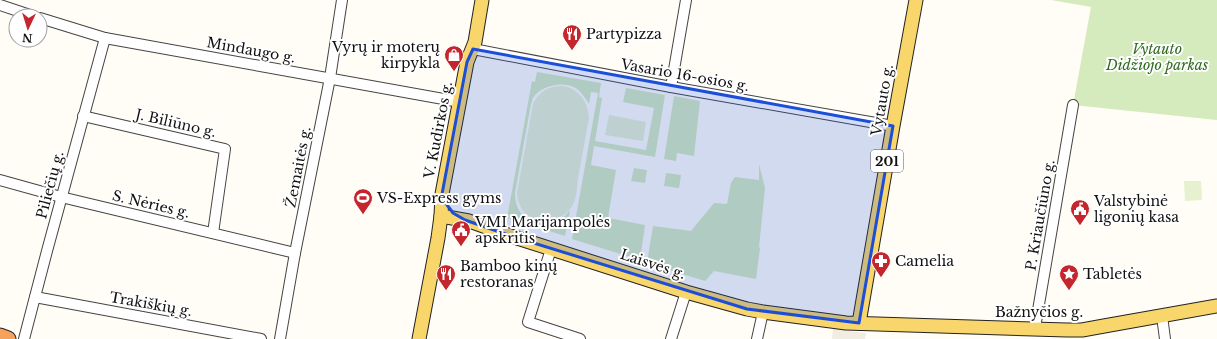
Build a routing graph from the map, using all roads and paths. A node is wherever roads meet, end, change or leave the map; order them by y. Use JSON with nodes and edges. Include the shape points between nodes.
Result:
{"nodes":[{"id":1,"x":342,"y":0,"type":"edge"},
{"id":2,"x":482,"y":0,"type":"edge"},
{"id":3,"x":686,"y":0,"type":"edge"},
{"id":4,"x":916,"y":0,"type":"edge"},
{"id":5,"x":48,"y":20,"type":"edge"},
{"id":6,"x":105,"y":38,"type":"junction"},
{"id":7,"x":473,"y":49,"type":"junction"},
{"id":8,"x":330,"y":78,"type":"junction"},
{"id":9,"x":671,"y":87,"type":"junction"},
{"id":10,"x":460,"y":102,"type":"junction"},
{"id":11,"x":1073,"y":105,"type":"dead end"},
{"id":12,"x":83,"y":116,"type":"junction"},
{"id":13,"x":893,"y":126,"type":"junction"},
{"id":14,"x":0,"y":180,"type":"edge"},
{"id":15,"x":61,"y":197,"type":"junction"},
{"id":16,"x":442,"y":198,"type":"junction"},
{"id":17,"x":441,"y":216,"type":"junction"},
{"id":18,"x":465,"y":220,"type":"junction"},
{"id":19,"x":213,"y":233,"type":"junction"},
{"id":20,"x":551,"y":249,"type":"junction"},
{"id":21,"x":295,"y":253,"type":"junction"},
{"id":22,"x":686,"y":292,"type":"junction"},
{"id":23,"x":35,"y":297,"type":"junction"},
{"id":24,"x":1217,"y":306,"type":"edge"},
{"id":25,"x":763,"y":312,"type":"junction"},
{"id":26,"x":1162,"y":316,"type":"junction"},
{"id":27,"x":859,"y":323,"type":"junction"},
{"id":28,"x":1033,"y":329,"type":"junction"},
{"id":29,"x":0,"y":336,"type":"edge"},
{"id":30,"x":8,"y":339,"type":"edge"},
{"id":31,"x":24,"y":339,"type":"edge"},
{"id":32,"x":262,"y":339,"type":"edge"},
{"id":33,"x":280,"y":339,"type":"edge"},
{"id":34,"x":419,"y":339,"type":"edge"},
{"id":35,"x":580,"y":339,"type":"edge"},
{"id":36,"x":671,"y":339,"type":"edge"},
{"id":37,"x":757,"y":339,"type":"edge"},
{"id":38,"x":1165,"y":339,"type":"edge"}],
"edges":[{"from":1,"to":8,"type":"street","name":"Žemaitės g."},
{"from":2,"to":7,"type":"main road","name":"V. Kudirkos g."},
{"from":3,"to":9,"type":"street"},
{"from":4,"to":13,"type":"main road","name":"Vytauto g.","number":"201"},
{"from":5,"to":6,"type":"street","name":"Mindaugo g."},
{"from":6,"to":8,"type":"street","name":"Mindaugo g."},
{"from":6,"to":12,"type":"street","name":"Piliečių g."},
{"from":7,"to":9,"type":"street","name":"Vasario 16-osios g."},
{"from":7,"to":10,"type":"main road","name":"V. Kudirkos g.","via":[[467,62]]},
{"from":8,"to":10,"type":"street","name":"Mindaugo g."},
{"from":8,"to":21,"type":"street","name":"Žemaitės g."},
{"from":9,"to":13,"type":"street","name":"Vasario 16-osios g."},
{"from":10,"to":16,"type":"main road","name":"V. Kudirkos g."},
{"from":11,"to":28,"type":"street","name":"P. Kriaučiūno g."},
{"from":12,"to":15,"type":"street","name":"Piliečių g."},
{"from":12,"to":19,"type":"street","name":"J. Biliūno g.","via":[[225,149]]},
{"from":13,"to":27,"type":"main road","name":"Vytauto g.","number":"201"},
{"from":14,"to":15,"type":"street","name":"S. Nėries g."},
{"from":15,"to":19,"type":"street","name":"S. Nėries g."},
{"from":15,"to":23,"type":"street","name":"Piliečių g."},
{"from":16,"to":17,"type":"main road","name":"V. Kudirkos g."},
{"from":16,"to":18,"type":"main road","via":[[453,213]]},
{"from":17,"to":18,"type":"main road","name":"Laisvės g."},
{"from":17,"to":34,"type":"main road","name":"V. Kudirkos g."},
{"from":18,"to":20,"type":"main road","name":"Laisvės g."},
{"from":19,"to":21,"type":"street","name":"S. Nėries g."},
{"from":20,"to":22,"type":"main road","name":"Laisvės g."},
{"from":20,"to":35,"type":"street","via":[[528,322]]},
{"from":21,"to":33,"type":"street","name":"Žemaitės g."},
{"from":22,"to":25,"type":"main road","name":"Laisvės g."},
{"from":22,"to":36,"type":"street"},
{"from":23,"to":31,"type":"street","name":"Piliečių g."},
{"from":23,"to":32,"type":"street","name":"Trakiškių g."},
{"from":24,"to":26,"type":"main road","name":"Bažnyčios g."},
{"from":25,"to":27,"type":"main road","name":"Laisvės g."},
{"from":25,"to":37,"type":"street"},
{"from":26,"to":28,"type":"main road","name":"Bažnyčios g.","via":[[1082,330]]},
{"from":26,"to":38,"type":"street"},
{"from":27,"to":28,"type":"main road","name":"Bažnyčios g."},
{"from":29,"to":30,"type":"highway"}]}
